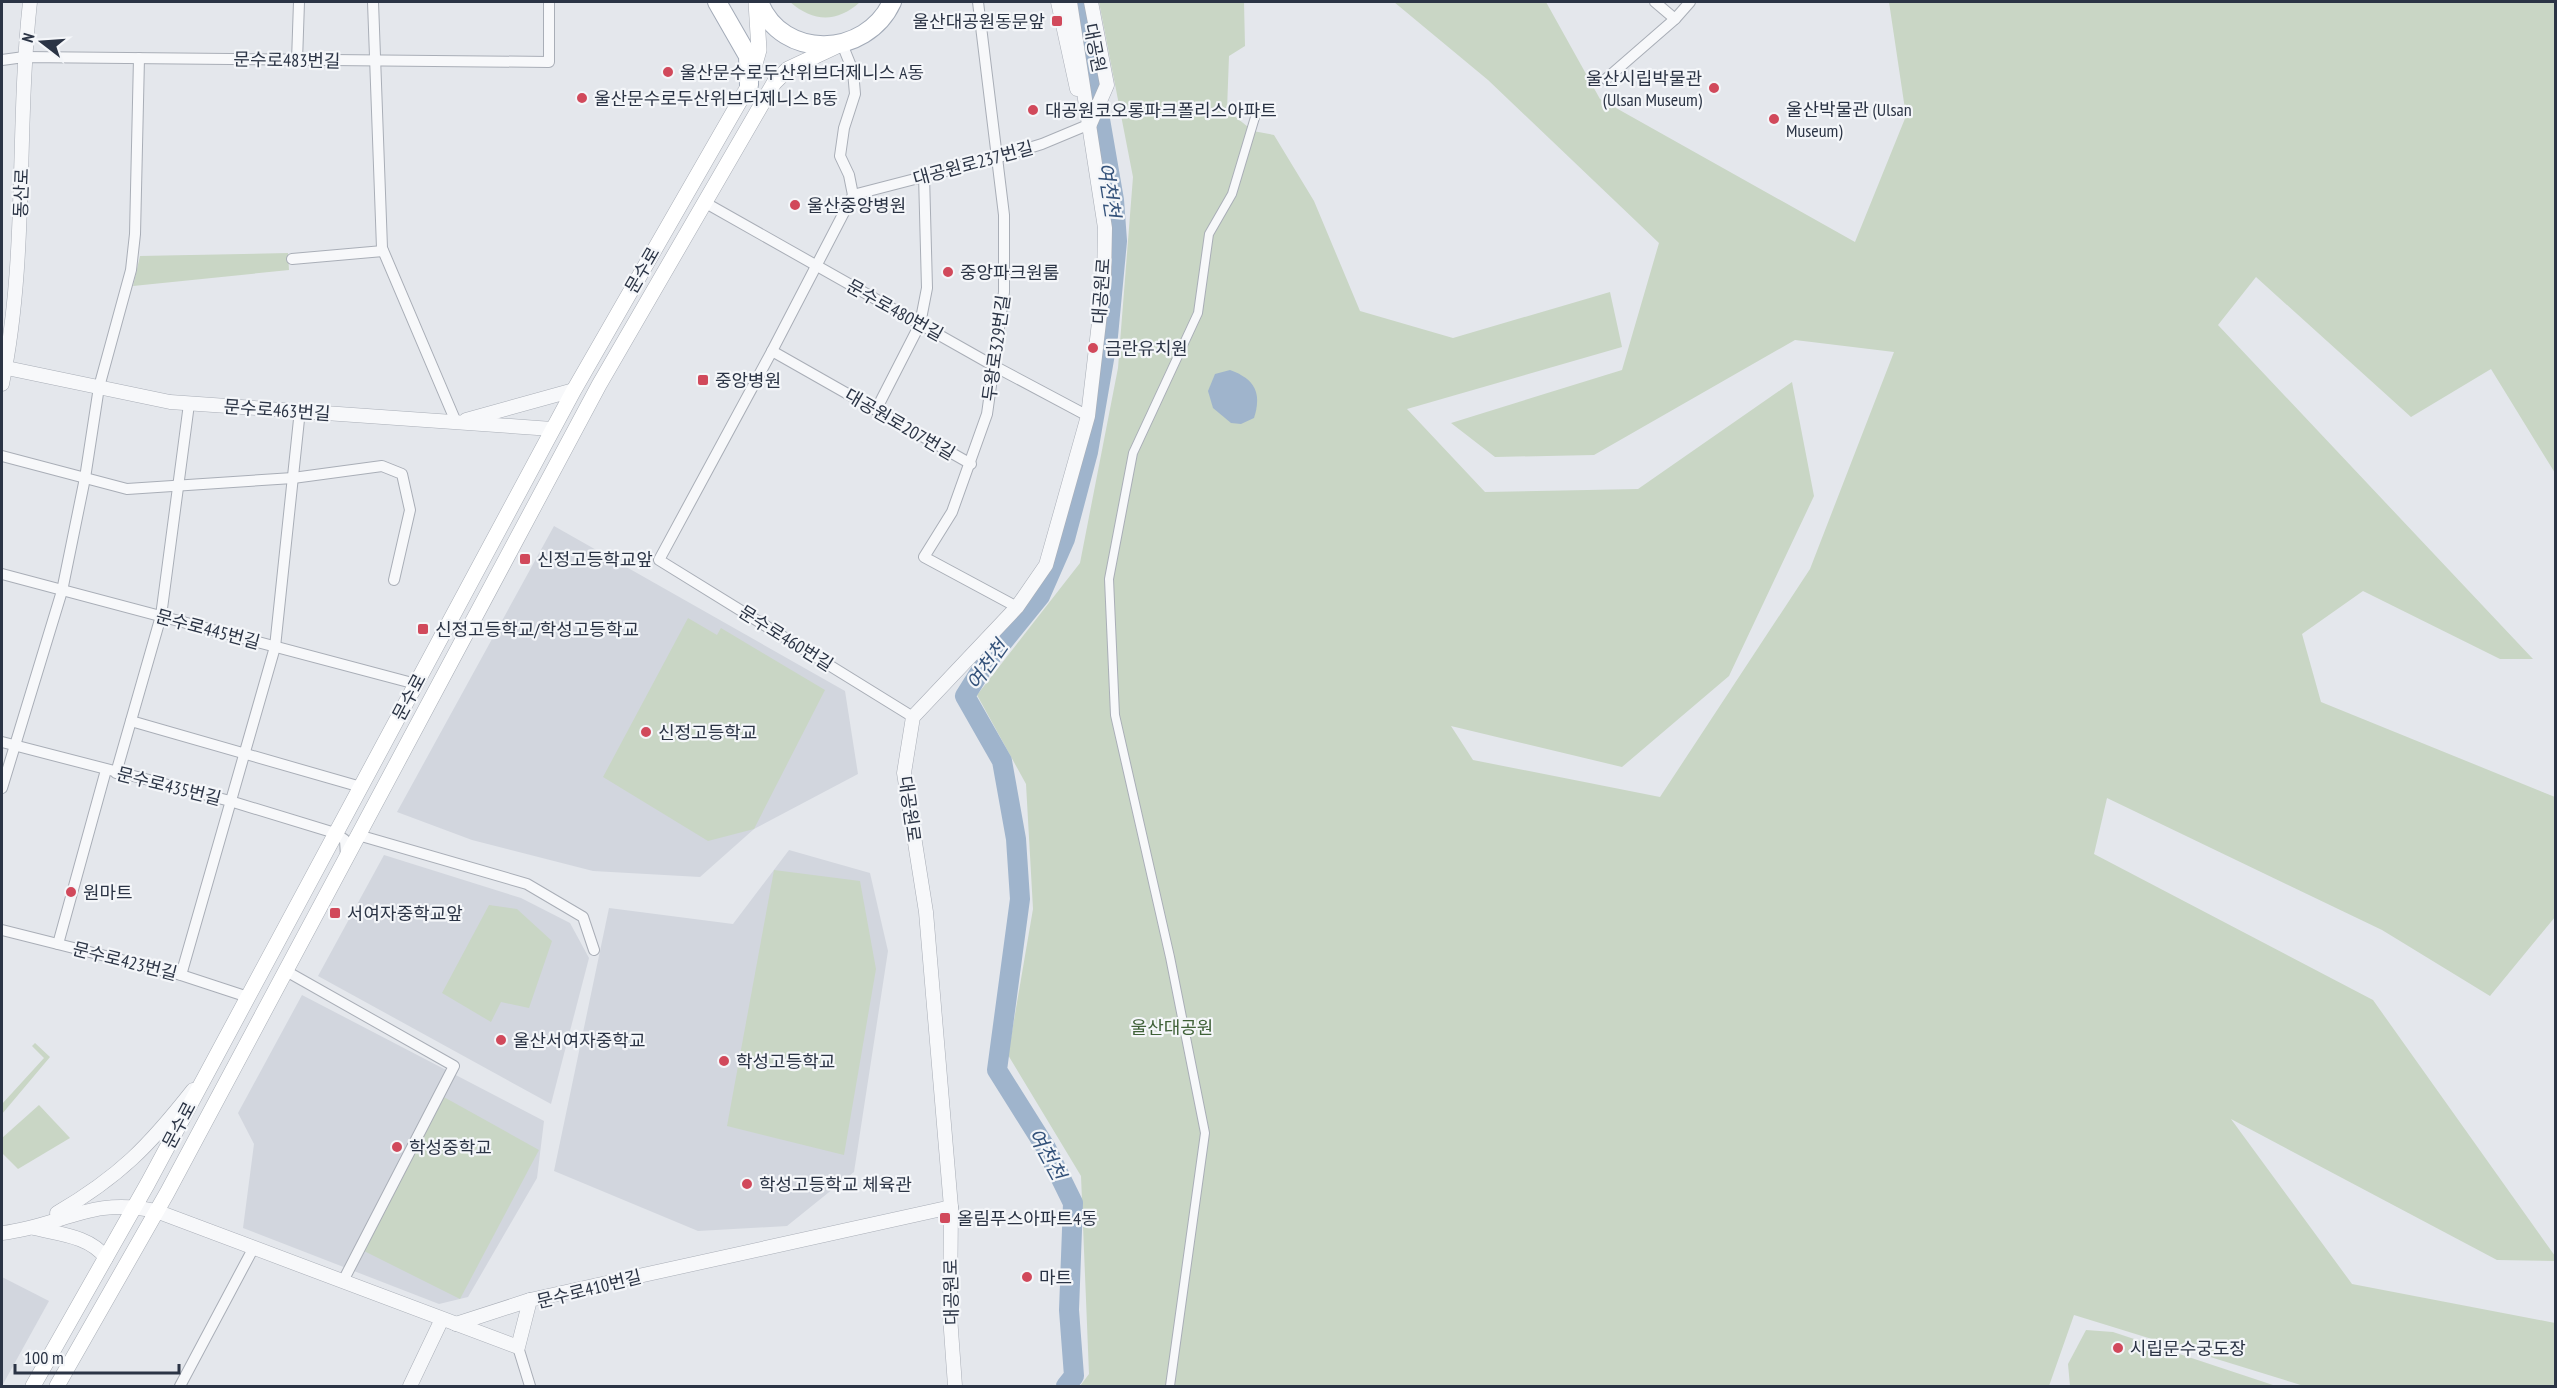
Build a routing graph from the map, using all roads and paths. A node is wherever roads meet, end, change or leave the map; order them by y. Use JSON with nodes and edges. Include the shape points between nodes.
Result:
{"nodes":[{"id":1,"x":30,"y":2,"type":"edge"},
{"id":2,"x":299,"y":2,"type":"edge"},
{"id":3,"x":373,"y":2,"type":"edge"},
{"id":4,"x":549,"y":2,"type":"edge"},
{"id":5,"x":717,"y":2,"type":"edge"},
{"id":6,"x":892,"y":2,"type":"edge"},
{"id":7,"x":899,"y":2,"type":"edge"},
{"id":8,"x":978,"y":2,"type":"edge"},
{"id":9,"x":1058,"y":2,"type":"edge"},
{"id":10,"x":1070,"y":2,"type":"edge"},
{"id":11,"x":1086,"y":2,"type":"edge"},
{"id":12,"x":1091,"y":2,"type":"edge"},
{"id":13,"x":1655,"y":2,"type":"edge"},
{"id":14,"x":1690,"y":2,"type":"edge"},
{"id":15,"x":757,"y":6,"type":"edge"},
{"id":16,"x":883,"y":18,"type":"junction"},
{"id":17,"x":1675,"y":19,"type":"junction"},
{"id":18,"x":842,"y":44,"type":"junction"},
{"id":19,"x":24,"y":57,"type":"junction"},
{"id":20,"x":139,"y":58,"type":"junction"},
{"id":21,"x":2,"y":60,"type":"edge"},
{"id":22,"x":297,"y":61,"type":"junction"},
{"id":23,"x":376,"y":61,"type":"junction"},
{"id":24,"x":1606,"y":79,"type":"dead end"},
{"id":25,"x":749,"y":85,"type":"junction"},
{"id":26,"x":1103,"y":95,"type":"junction"},
{"id":27,"x":1256,"y":114,"type":"dead end"},
{"id":28,"x":1090,"y":124,"type":"junction"},
{"id":29,"x":996,"y":158,"type":"junction"},
{"id":30,"x":924,"y":175,"type":"junction"},
{"id":31,"x":853,"y":195,"type":"junction"},
{"id":32,"x":704,"y":202,"type":"junction"},
{"id":33,"x":384,"y":251,"type":"junction"},
{"id":34,"x":292,"y":259,"type":"dead end"},
{"id":35,"x":816,"y":266,"type":"junction"},
{"id":36,"x":920,"y":324,"type":"junction"},
{"id":37,"x":772,"y":351,"type":"junction"},
{"id":38,"x":994,"y":366,"type":"junction"},
{"id":39,"x":3,"y":367,"type":"edge"},
{"id":40,"x":2,"y":384,"type":"edge"},
{"id":41,"x":99,"y":387,"type":"junction"},
{"id":42,"x":574,"y":390,"type":"junction"},
{"id":43,"x":189,"y":404,"type":"junction"},
{"id":44,"x":300,"y":410,"type":"junction"},
{"id":45,"x":876,"y":410,"type":"junction"},
{"id":46,"x":584,"y":414,"type":"junction"},
{"id":47,"x":1088,"y":416,"type":"junction"},
{"id":48,"x":456,"y":422,"type":"junction"},
{"id":49,"x":552,"y":429,"type":"junction"},
{"id":50,"x":2,"y":456,"type":"edge"},
{"id":51,"x":971,"y":464,"type":"junction"},
{"id":52,"x":550,"y":476,"type":"junction"},
{"id":53,"x":85,"y":478,"type":"junction"},
{"id":54,"x":293,"y":478,"type":"junction"},
{"id":55,"x":179,"y":486,"type":"junction"},
{"id":56,"x":508,"y":512,"type":"junction"},
{"id":57,"x":526,"y":521,"type":"junction"},
{"id":58,"x":2,"y":574,"type":"edge"},
{"id":59,"x":394,"y":580,"type":"dead end"},
{"id":60,"x":62,"y":591,"type":"junction"},
{"id":61,"x":1017,"y":607,"type":"junction"},
{"id":62,"x":161,"y":616,"type":"junction"},
{"id":63,"x":275,"y":647,"type":"junction"},
{"id":64,"x":416,"y":684,"type":"junction"},
{"id":65,"x":913,"y":717,"type":"junction"},
{"id":66,"x":131,"y":721,"type":"junction"},
{"id":67,"x":2,"y":742,"type":"edge"},
{"id":68,"x":14,"y":745,"type":"junction"},
{"id":69,"x":381,"y":748,"type":"junction"},
{"id":70,"x":244,"y":754,"type":"junction"},
{"id":71,"x":399,"y":759,"type":"junction"},
{"id":72,"x":111,"y":772,"type":"junction"},
{"id":73,"x":360,"y":787,"type":"junction"},
{"id":74,"x":2,"y":788,"type":"edge"},
{"id":75,"x":230,"y":801,"type":"junction"},
{"id":76,"x":335,"y":833,"type":"junction"},
{"id":77,"x":358,"y":835,"type":"junction"},
{"id":78,"x":345,"y":859,"type":"junction"},
{"id":79,"x":2,"y":930,"type":"edge"},
{"id":80,"x":58,"y":944,"type":"junction"},
{"id":81,"x":594,"y":950,"type":"dead end"},
{"id":82,"x":286,"y":970,"type":"junction"},
{"id":83,"x":181,"y":975,"type":"junction"},
{"id":84,"x":248,"y":997,"type":"junction"},
{"id":85,"x":208,"y":1070,"type":"junction"},
{"id":86,"x":135,"y":1206,"type":"junction"},
{"id":87,"x":951,"y":1208,"type":"junction"},
{"id":88,"x":156,"y":1211,"type":"junction"},
{"id":89,"x":32,"y":1228,"type":"junction"},
{"id":90,"x":2,"y":1233,"type":"edge"},
{"id":91,"x":254,"y":1247,"type":"junction"},
{"id":92,"x":106,"y":1258,"type":"junction"},
{"id":93,"x":343,"y":1281,"type":"junction"},
{"id":94,"x":530,"y":1300,"type":"junction"},
{"id":95,"x":442,"y":1319,"type":"junction"},
{"id":96,"x":456,"y":1324,"type":"junction"},
{"id":97,"x":518,"y":1347,"type":"junction"},
{"id":98,"x":33,"y":1386,"type":"edge"},
{"id":99,"x":57,"y":1386,"type":"edge"},
{"id":100,"x":180,"y":1386,"type":"edge"},
{"id":101,"x":410,"y":1386,"type":"edge"},
{"id":102,"x":530,"y":1386,"type":"edge"},
{"id":103,"x":955,"y":1386,"type":"edge"},
{"id":104,"x":1170,"y":1386,"type":"edge"}],
"edges":[{"from":1,"to":19,"type":"street","name":"동산로"},
{"from":2,"to":22,"type":"street"},
{"from":3,"to":23,"type":"street"},
{"from":4,"to":23,"type":"street","name":"문수로483번길","via":[[549,62]]},
{"from":5,"to":25,"type":"main road","via":[[748,56]]},
{"from":6,"to":16,"type":"main road"},
{"from":7,"to":16,"type":"main road"},
{"from":8,"to":29,"type":"street","name":"두왕로329번길"},
{"from":9,"to":28,"type":"street","via":[[1079,101]]},
{"from":10,"to":28,"type":"street","name":"대공원로"},
{"from":11,"to":26,"type":"street","name":"대공원"},
{"from":12,"to":26,"type":"street","via":[[1107,85]]},
{"from":13,"to":17,"type":"street"},
{"from":14,"to":17,"type":"street"},
{"from":15,"to":18,"type":"main road","via":[[798,40],[820,46]]},
{"from":15,"to":25,"type":"main road","name":"문수로","via":[[759,50]]},
{"from":16,"to":18,"type":"main road","via":[[862,36]]},
{"from":17,"to":24,"type":"street"},
{"from":18,"to":31,"type":"street","via":[[853,71],[855,94],[840,156]]},
{"from":18,"to":32,"type":"main road","name":"문수로","via":[[781,76]]},
{"from":19,"to":20,"type":"street","name":"문수로483번길"},
{"from":19,"to":21,"type":"street","name":"문수로483번길"},
{"from":19,"to":39,"type":"street","name":"동산로","via":[[17,277]]},
{"from":20,"to":22,"type":"street","name":"문수로483번길"},
{"from":20,"to":41,"type":"street","via":[[131,270]]},
{"from":22,"to":23,"type":"street","name":"문수로483번길"},
{"from":23,"to":33,"type":"street"},
{"from":25,"to":42,"type":"main road","name":"문수로"},
{"from":26,"to":28,"type":"street"},
{"from":27,"to":104,"type":"street","via":[[1233,195],[1209,234],[1198,313],[1133,453],[1109,579],[1115,715],[1205,1133]]},
{"from":28,"to":29,"type":"street","name":"대공원로237번길"},
{"from":28,"to":47,"type":"street","name":"대공원로","via":[[1105,228],[1104,280]]},
{"from":29,"to":30,"type":"street","name":"대공원로237번길"},
{"from":29,"to":38,"type":"street","name":"두왕로329번길","via":[[1004,215],[1004,292]]},
{"from":30,"to":31,"type":"street","name":"대공원로237번길"},
{"from":30,"to":36,"type":"street","via":[[927,288]]},
{"from":31,"to":35,"type":"street"},
{"from":32,"to":35,"type":"street","name":"문수로480번길"},
{"from":32,"to":46,"type":"main road","name":"문수로"},
{"from":33,"to":34,"type":"street"},
{"from":33,"to":48,"type":"street"},
{"from":35,"to":36,"type":"street","name":"문수로480번길"},
{"from":35,"to":37,"type":"street"},
{"from":36,"to":38,"type":"street","name":"문수로480번길"},
{"from":36,"to":45,"type":"street"},
{"from":37,"to":45,"type":"street","name":"대공원로207번길"},
{"from":37,"to":65,"type":"street","name":"문수로460번길","via":[[659,560]]},
{"from":38,"to":47,"type":"street","name":"문수로480번길"},
{"from":38,"to":51,"type":"street","name":"두왕로329번길","via":[[987,414]]},
{"from":39,"to":40,"type":"street","name":"동산로"},
{"from":39,"to":41,"type":"street","name":"문수로463번길"},
{"from":41,"to":43,"type":"street","name":"문수로463번길"},
{"from":41,"to":53,"type":"street"},
{"from":42,"to":48,"type":"street"},
{"from":42,"to":49,"type":"main road","name":"문수로"},
{"from":43,"to":44,"type":"street","name":"문수로463번길"},
{"from":43,"to":55,"type":"street"},
{"from":44,"to":48,"type":"street","name":"문수로463번길"},
{"from":44,"to":54,"type":"street"},
{"from":45,"to":51,"type":"street","name":"대공원로207번길"},
{"from":46,"to":49,"type":"main road","via":[[574,423]]},
{"from":46,"to":52,"type":"main road","name":"문수로"},
{"from":47,"to":61,"type":"street","name":"대공원로","via":[[1046,565]]},
{"from":48,"to":49,"type":"street","name":"문수로463번길"},
{"from":49,"to":52,"type":"main road","via":[[558,447]]},
{"from":49,"to":56,"type":"main road","name":"문수로"},
{"from":50,"to":53,"type":"street"},
{"from":51,"to":61,"type":"street","name":"대공원로207번길","via":[[952,512],[924,557]]},
{"from":52,"to":57,"type":"main road","name":"문수로"},
{"from":53,"to":55,"type":"street","via":[[127,489]]},
{"from":53,"to":60,"type":"street"},
{"from":54,"to":55,"type":"street"},
{"from":54,"to":59,"type":"street","via":[[382,466],[402,474],[410,510]]},
{"from":54,"to":63,"type":"street"},
{"from":55,"to":62,"type":"street"},
{"from":56,"to":57,"type":"main road","via":[[522,492],[530,492],[534,501]]},
{"from":56,"to":64,"type":"main road","name":"문수로"},
{"from":57,"to":71,"type":"main road","name":"문수로"},
{"from":58,"to":60,"type":"street","name":"문수로445번길"},
{"from":60,"to":62,"type":"street","name":"문수로445번길"},
{"from":60,"to":68,"type":"street"},
{"from":61,"to":65,"type":"street","name":"대공원로"},
{"from":62,"to":63,"type":"street","name":"문수로445번길"},
{"from":62,"to":66,"type":"street"},
{"from":63,"to":64,"type":"street","name":"문수로445번길"},
{"from":63,"to":70,"type":"street"},
{"from":64,"to":69,"type":"main road","name":"문수로"},
{"from":65,"to":87,"type":"street","name":"대공원로","via":[[904,773],[926,912]]},
{"from":66,"to":70,"type":"street"},
{"from":66,"to":72,"type":"street"},
{"from":67,"to":68,"type":"street","name":"문수로435번길"},
{"from":68,"to":72,"type":"street","name":"문수로435번길"},
{"from":68,"to":74,"type":"street"},
{"from":69,"to":71,"type":"main road","via":[[375,766],[377,777],[387,775]]},
{"from":69,"to":73,"type":"main road","name":"문수로"},
{"from":70,"to":73,"type":"street"},
{"from":70,"to":75,"type":"street"},
{"from":71,"to":77,"type":"main road","name":"문수로"},
{"from":72,"to":75,"type":"street","name":"문수로435번길"},
{"from":72,"to":80,"type":"street"},
{"from":73,"to":76,"type":"main road","name":"문수로"},
{"from":75,"to":76,"type":"street","name":"문수로435번길"},
{"from":75,"to":83,"type":"street"},
{"from":76,"to":78,"type":"street","via":[[346,843]]},
{"from":76,"to":84,"type":"main road","name":"문수로"},
{"from":77,"to":78,"type":"main road","name":"문수로"},
{"from":77,"to":81,"type":"street","via":[[527,884],[583,918]]},
{"from":78,"to":82,"type":"main road","name":"문수로"},
{"from":79,"to":80,"type":"street","name":"문수로423번길"},
{"from":80,"to":83,"type":"street","name":"문수로423번길"},
{"from":82,"to":88,"type":"main road","name":"문수로"},
{"from":82,"to":93,"type":"street","via":[[454,1066]]},
{"from":83,"to":84,"type":"street","name":"문수로423번길"},
{"from":84,"to":85,"type":"main road","name":"문수로"},
{"from":85,"to":86,"type":"main road","name":"문수로"},
{"from":85,"to":89,"type":"street","via":[[130,1163],[92,1192]]},
{"from":86,"to":88,"type":"street"},
{"from":86,"to":89,"type":"street","via":[[83,1211]]},
{"from":86,"to":92,"type":"main road","name":"문수로"},
{"from":87,"to":94,"type":"street","name":"문수로410번길"},
{"from":87,"to":103,"type":"street","name":"대공원로","via":[[950,1316]]},
{"from":88,"to":91,"type":"street"},
{"from":88,"to":99,"type":"main road","name":"문수로"},
{"from":89,"to":90,"type":"street"},
{"from":89,"to":92,"type":"street","via":[[78,1238]]},
{"from":91,"to":93,"type":"street"},
{"from":91,"to":100,"type":"street"},
{"from":92,"to":98,"type":"main road","name":"문수로"},
{"from":93,"to":95,"type":"street"},
{"from":94,"to":96,"type":"street"},
{"from":94,"to":97,"type":"street","name":"문수로410번길"},
{"from":95,"to":96,"type":"street"},
{"from":95,"to":101,"type":"street"},
{"from":96,"to":97,"type":"street"},
{"from":97,"to":102,"type":"street"}]}
